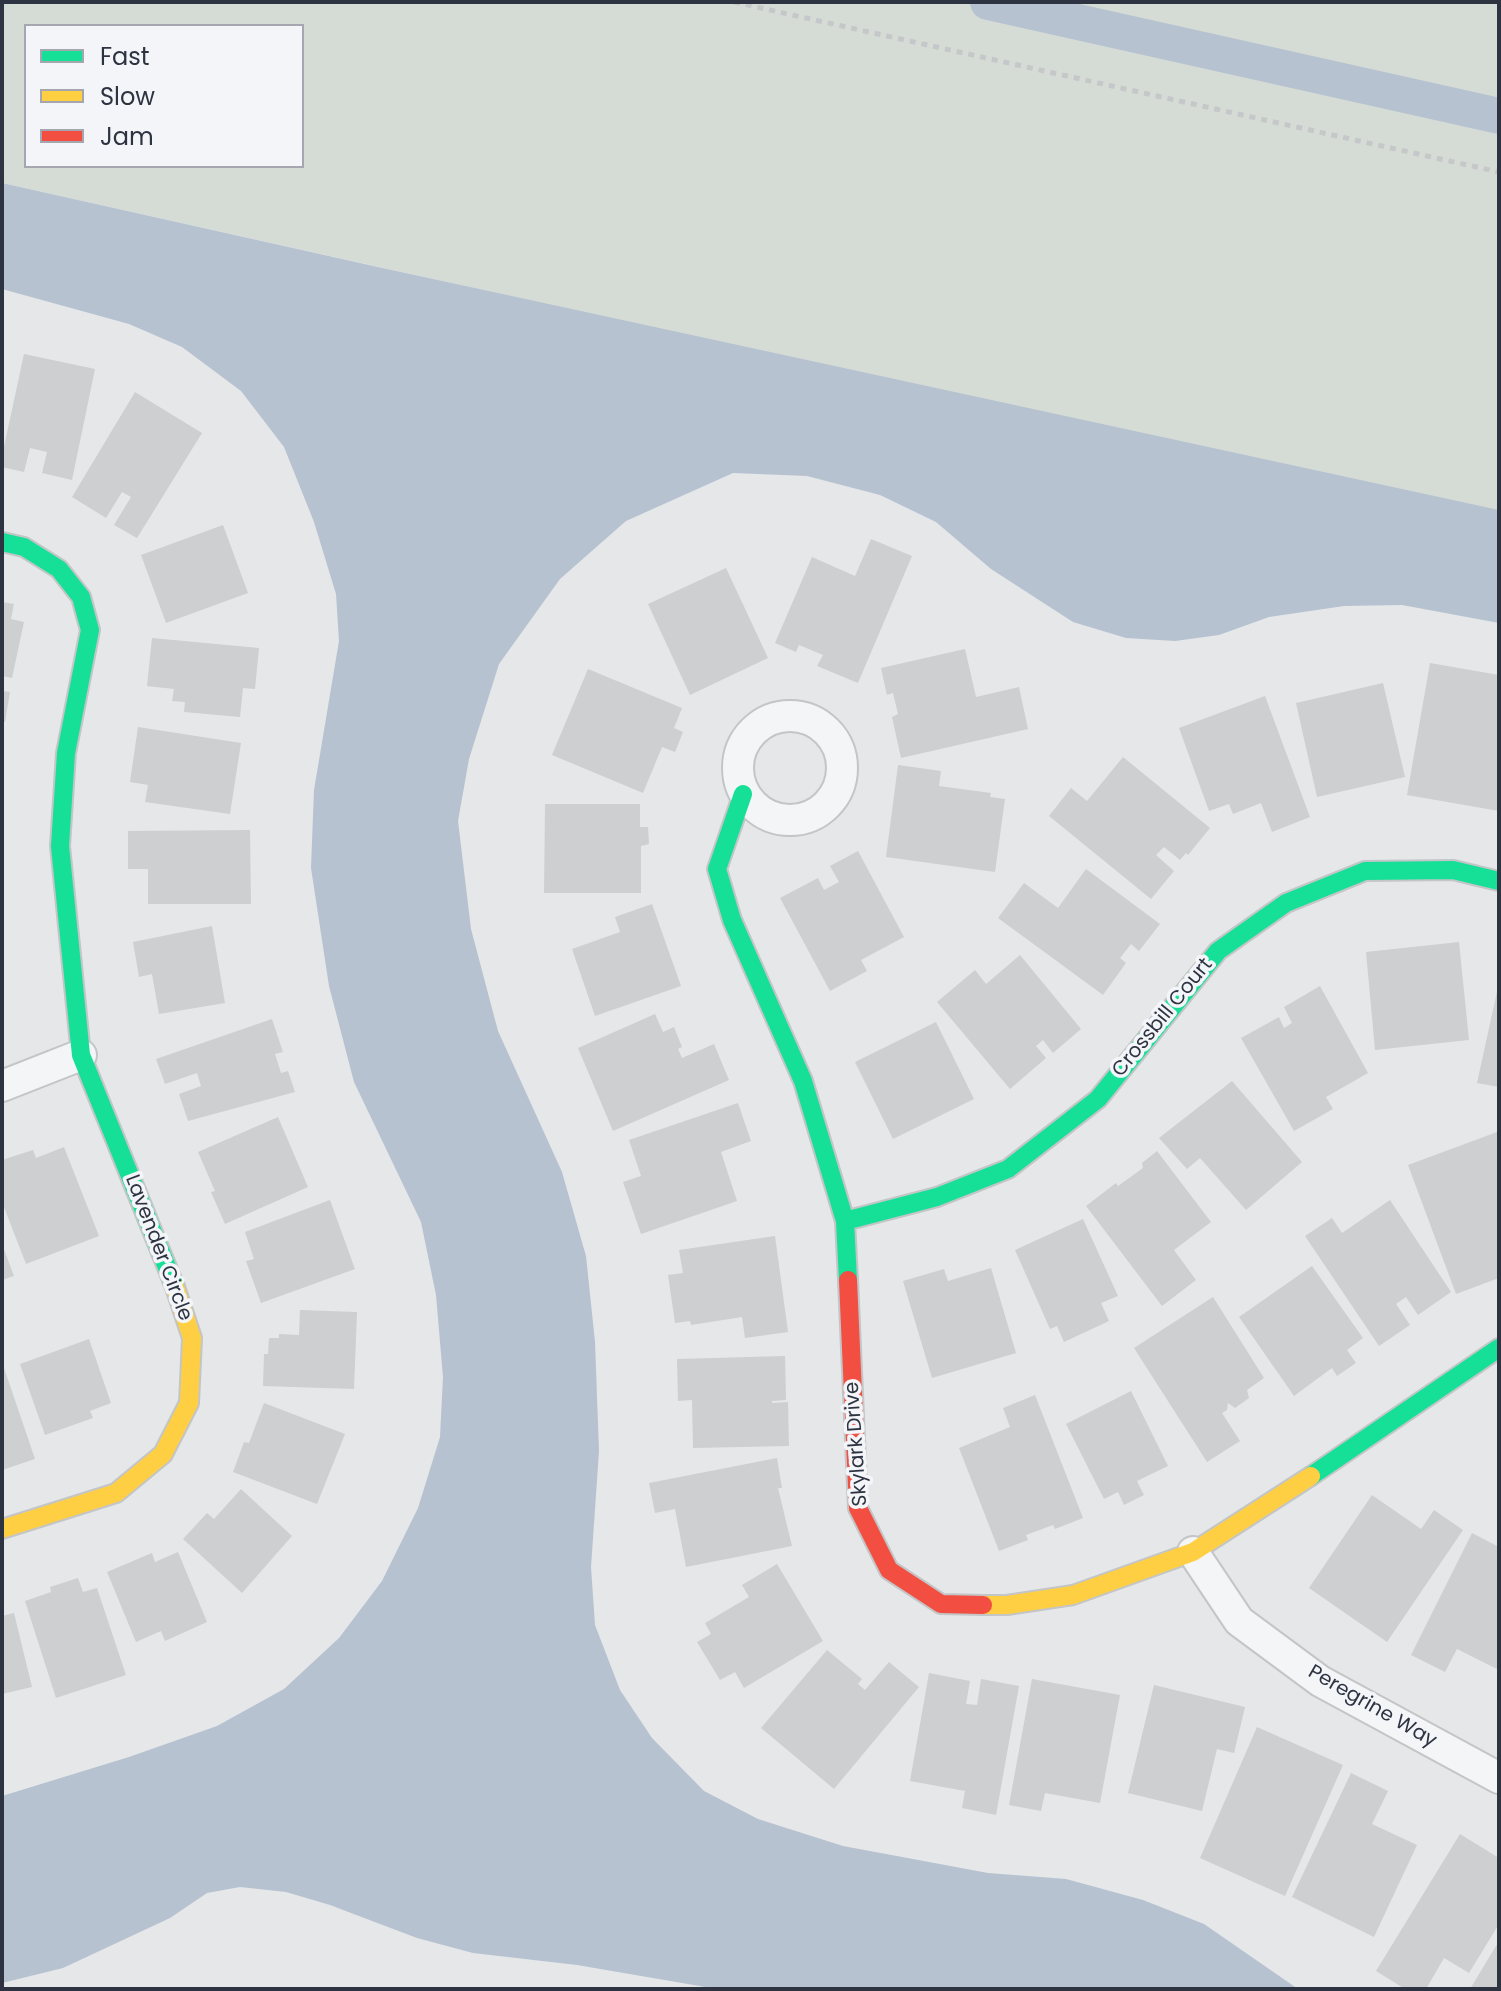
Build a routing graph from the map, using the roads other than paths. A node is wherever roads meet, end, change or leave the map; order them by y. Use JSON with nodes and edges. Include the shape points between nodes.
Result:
{"nodes":[{"id":1,"x":2,"y":542,"type":"edge"},
{"id":2,"x":743,"y":794,"type":"dead end"},
{"id":3,"x":1499,"y":881,"type":"edge"},
{"id":4,"x":81,"y":1055,"type":"junction"},
{"id":5,"x":2,"y":1086,"type":"edge"},
{"id":6,"x":845,"y":1221,"type":"junction"},
{"id":7,"x":1499,"y":1348,"type":"edge"},
{"id":8,"x":2,"y":1529,"type":"edge"},
{"id":9,"x":1193,"y":1552,"type":"junction"},
{"id":10,"x":1499,"y":1778,"type":"edge"}],
"edges":[{"from":1,"to":4,"type":"street","name":"Lavender Circle","via":[[24,547],[59,569],[81,597],[90,630],[66,753],[60,846]]},
{"from":2,"to":6,"type":"street","name":"Skylark Drive","via":[[717,869],[732,920],[803,1081]]},
{"from":3,"to":6,"type":"street","name":"Crossbill Court","via":[[1453,870],[1365,871],[1286,903],[1218,951],[1098,1099],[1008,1169],[937,1197]]},
{"from":4,"to":5,"type":"street"},
{"from":4,"to":8,"type":"street","name":"Lavender Circle","via":[[167,1262],[192,1338],[189,1403],[163,1454],[116,1493]]},
{"from":6,"to":9,"type":"street","name":"Skylark Drive","via":[[858,1508],[889,1570],[941,1604],[1007,1605],[1073,1595]]},
{"from":7,"to":9,"type":"street","name":"Skylark Drive"},
{"from":9,"to":10,"type":"street","name":"Peregrine Way","via":[[1239,1621],[1320,1681]]}]}
